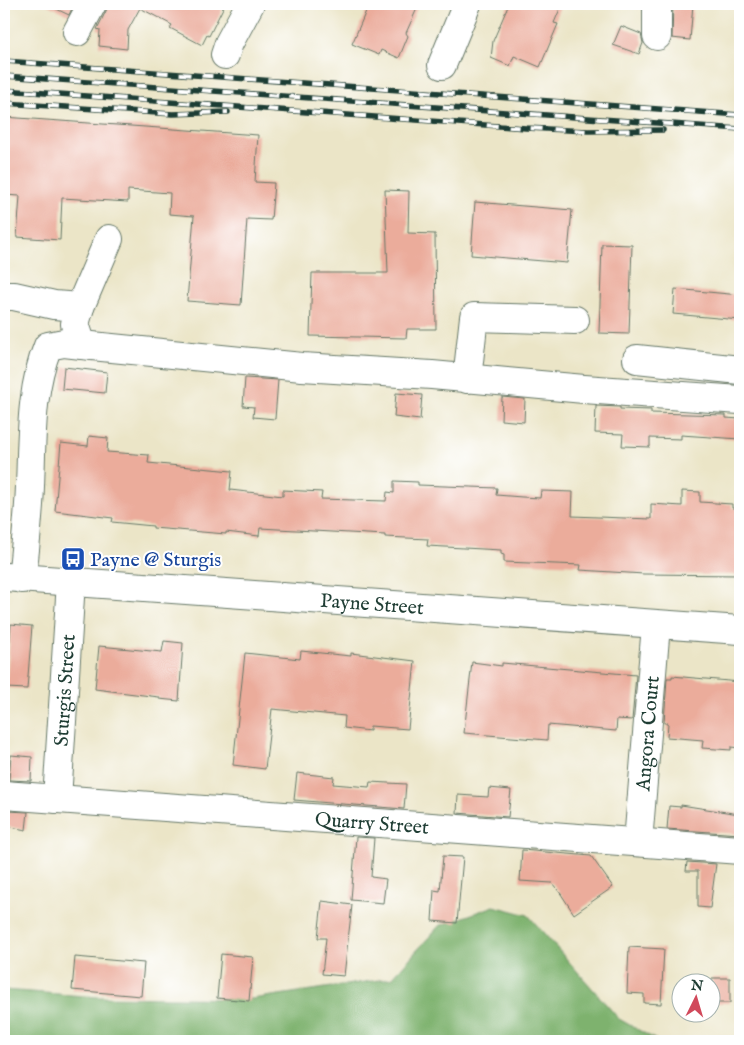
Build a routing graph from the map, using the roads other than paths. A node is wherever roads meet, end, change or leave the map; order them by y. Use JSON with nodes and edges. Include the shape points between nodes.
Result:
{"nodes":[{"id":1,"x":92,"y":4,"type":"edge"},
{"id":2,"x":250,"y":4,"type":"edge"},
{"id":3,"x":467,"y":4,"type":"edge"},
{"id":4,"x":657,"y":4,"type":"edge"},
{"id":5,"x":77,"y":32,"type":"dead end"},
{"id":6,"x":657,"y":36,"type":"dead end"},
{"id":7,"x":225,"y":55,"type":"dead end"},
{"id":8,"x":442,"y":66,"type":"dead end"},
{"id":9,"x":109,"y":239,"type":"dead end"},
{"id":10,"x":4,"y":296,"type":"edge"},
{"id":11,"x":80,"y":307,"type":"junction"},
{"id":12,"x":575,"y":320,"type":"dead end"},
{"id":13,"x":82,"y":344,"type":"junction"},
{"id":14,"x":637,"y":359,"type":"dead end"},
{"id":15,"x":740,"y":370,"type":"edge"},
{"id":16,"x":467,"y":378,"type":"junction"},
{"id":17,"x":740,"y":400,"type":"edge"},
{"id":18,"x":13,"y":578,"type":"edge"},
{"id":19,"x":71,"y":582,"type":"junction"},
{"id":20,"x":656,"y":625,"type":"junction"},
{"id":21,"x":740,"y":630,"type":"edge"},
{"id":22,"x":4,"y":796,"type":"edge"},
{"id":23,"x":58,"y":799,"type":"junction"},
{"id":24,"x":638,"y":842,"type":"junction"},
{"id":25,"x":740,"y":850,"type":"edge"}],
"edges":[{"from":1,"to":5,"type":"street"},
{"from":2,"to":7,"type":"street"},
{"from":3,"to":8,"type":"street"},
{"from":4,"to":6,"type":"street"},
{"from":9,"to":11,"type":"street"},
{"from":10,"to":11,"type":"street"},
{"from":11,"to":13,"type":"street","via":[[76,324]]},
{"from":12,"to":16,"type":"street","via":[[474,317]]},
{"from":13,"to":16,"type":"street","via":[[302,367]]},
{"from":13,"to":18,"type":"street","via":[[48,346],[42,361],[35,389],[29,508]]},
{"from":14,"to":15,"type":"street"},
{"from":16,"to":17,"type":"street"},
{"from":18,"to":19,"type":"street","name":"Payne Street"},
{"from":19,"to":20,"type":"street","name":"Payne Street"},
{"from":19,"to":23,"type":"street","name":"Sturgis Street"},
{"from":20,"to":21,"type":"street","name":"Payne Street"},
{"from":20,"to":24,"type":"street","name":"Angora Court"},
{"from":22,"to":23,"type":"street","name":"Quarry Street"},
{"from":23,"to":24,"type":"street","name":"Quarry Street"},
{"from":24,"to":25,"type":"street","name":"Quarry Street"}]}
